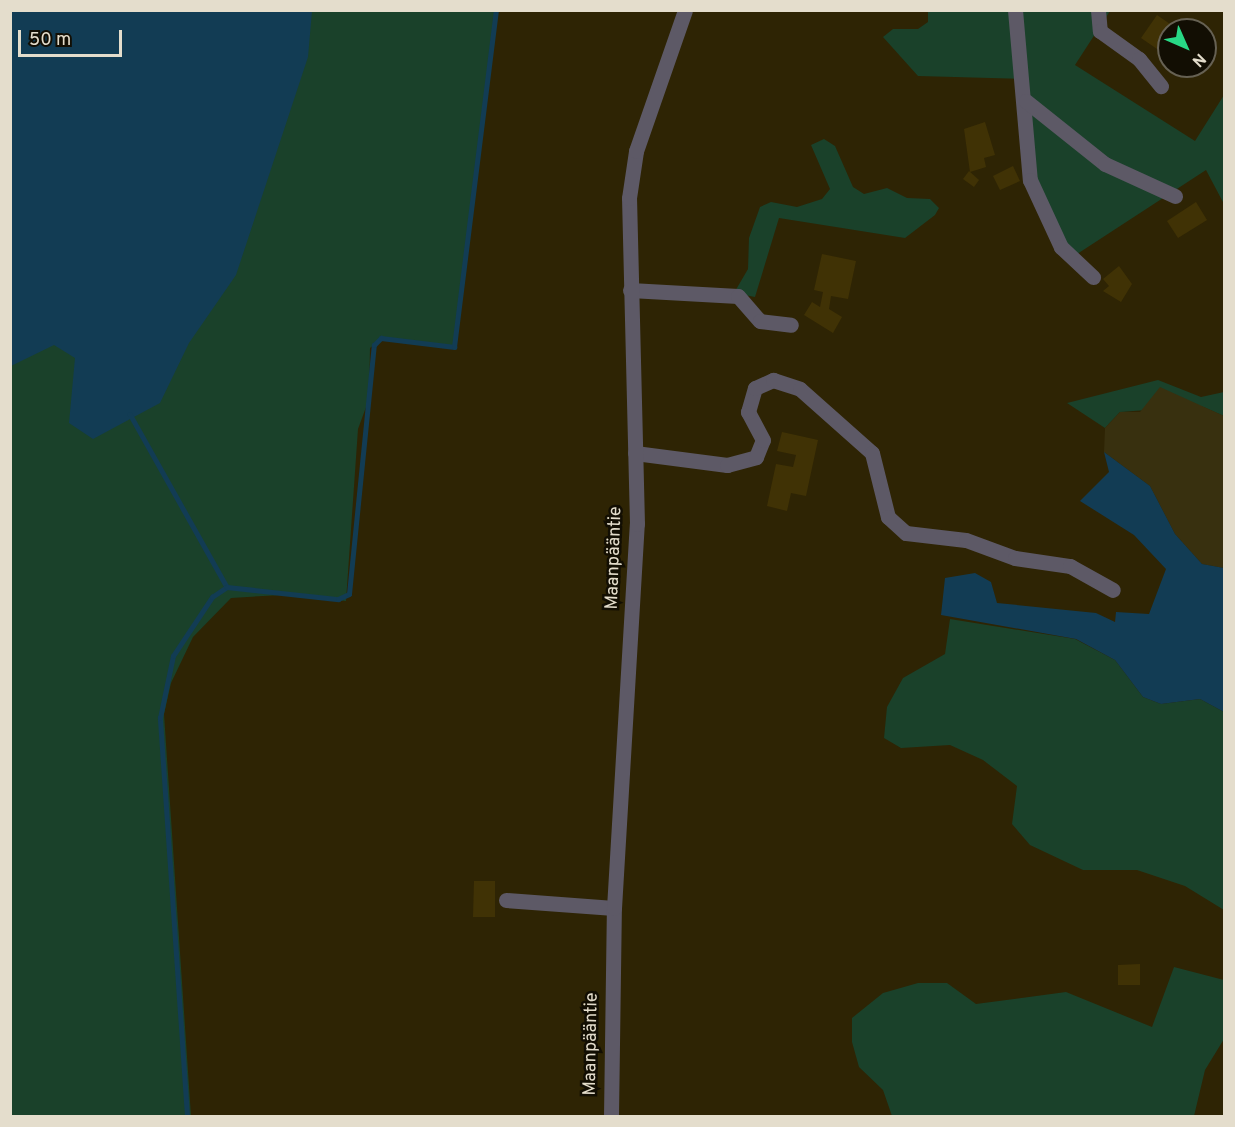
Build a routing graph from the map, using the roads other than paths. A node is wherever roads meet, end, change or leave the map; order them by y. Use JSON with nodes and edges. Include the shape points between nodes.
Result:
{"nodes":[{"id":1,"x":686,"y":10,"type":"edge"},
{"id":2,"x":1015,"y":10,"type":"edge"},
{"id":3,"x":1098,"y":10,"type":"edge"},
{"id":4,"x":1161,"y":86,"type":"dead end"},
{"id":5,"x":1026,"y":102,"type":"junction"},
{"id":6,"x":1175,"y":196,"type":"dead end"},
{"id":7,"x":1093,"y":278,"type":"dead end"},
{"id":8,"x":630,"y":290,"type":"junction"},
{"id":9,"x":791,"y":325,"type":"dead end"},
{"id":10,"x":635,"y":453,"type":"junction"},
{"id":11,"x":1113,"y":590,"type":"dead end"},
{"id":12,"x":506,"y":900,"type":"dead end"},
{"id":13,"x":614,"y":908,"type":"junction"},
{"id":14,"x":611,"y":1116,"type":"edge"}],
"edges":[{"from":1,"to":8,"type":"street","name":"Maanpääntie","via":[[636,151],[630,198]]},
{"from":2,"to":5,"type":"street"},
{"from":3,"to":4,"type":"street","via":[[1100,31],[1138,60]]},
{"from":5,"to":6,"type":"street","via":[[1106,164]]},
{"from":5,"to":7,"type":"street","via":[[1030,180],[1061,247]]},
{"from":8,"to":9,"type":"street","via":[[738,296],[760,321]]},
{"from":8,"to":10,"type":"street","name":"Maanpääntie"},
{"from":10,"to":11,"type":"street","via":[[727,465],[756,457],[763,440],[748,412],[755,388],[773,380],[800,389],[872,453],[888,517],[906,533],[966,540],[1015,558],[1070,566]]},
{"from":10,"to":13,"type":"street","name":"Maanpääntie","via":[[637,524]]},
{"from":12,"to":13,"type":"street"},
{"from":13,"to":14,"type":"street","name":"Maanpääntie"}]}
